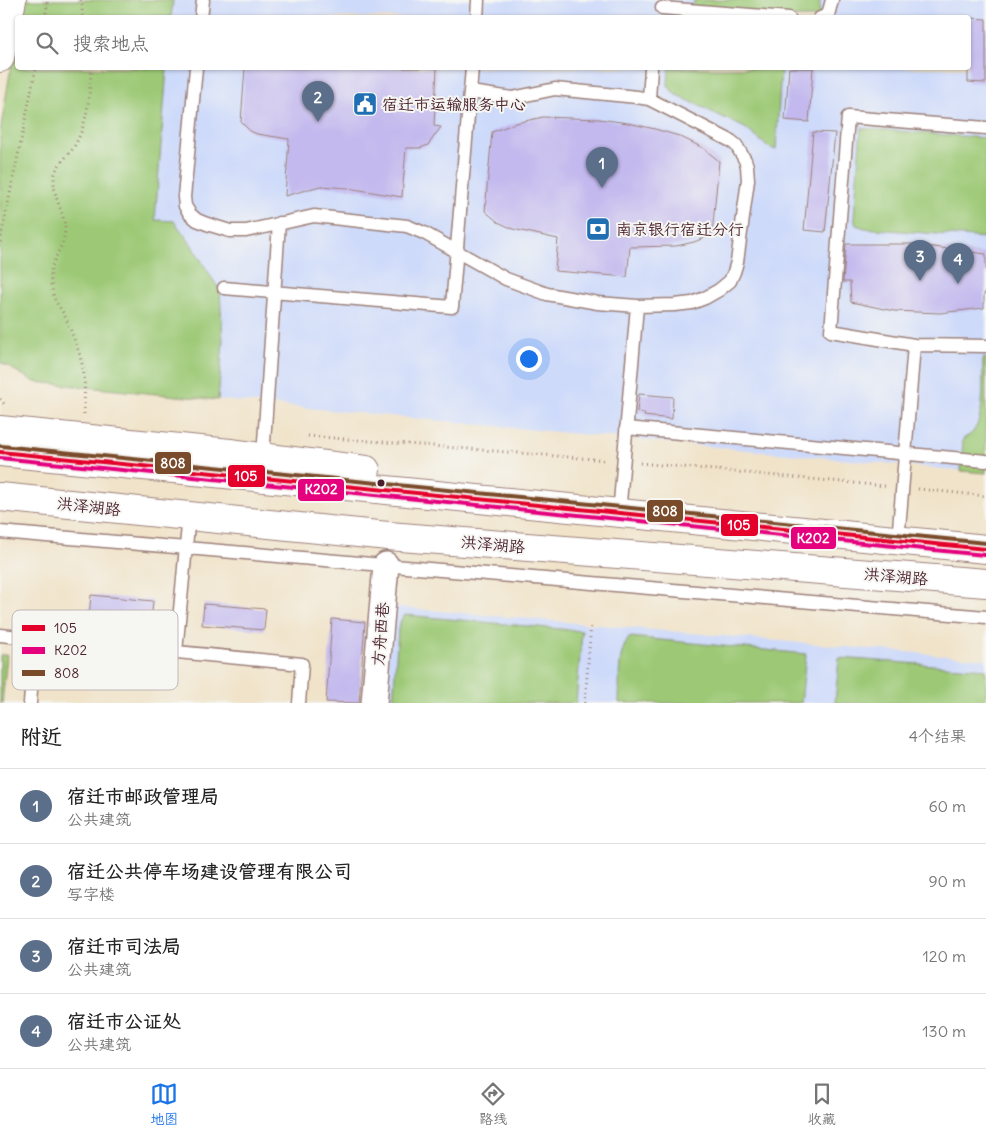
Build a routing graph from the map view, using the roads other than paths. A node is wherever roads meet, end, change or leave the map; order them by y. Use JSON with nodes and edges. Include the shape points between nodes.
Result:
{"nodes":[{"id":1,"x":12,"y":0,"type":"edge"},
{"id":2,"x":25,"y":0,"type":"edge"},
{"id":3,"x":203,"y":0,"type":"edge"},
{"id":4,"x":478,"y":0,"type":"edge"},
{"id":5,"x":832,"y":0,"type":"edge"},
{"id":6,"x":662,"y":8,"type":"dead end"},
{"id":7,"x":20,"y":15,"type":"edge"},
{"id":8,"x":201,"y":15,"type":"edge"},
{"id":9,"x":477,"y":15,"type":"edge"},
{"id":10,"x":751,"y":15,"type":"edge"},
{"id":11,"x":828,"y":15,"type":"edge"},
{"id":12,"x":15,"y":30,"type":"edge"},
{"id":13,"x":0,"y":58,"type":"edge"},
{"id":14,"x":196,"y":70,"type":"edge"},
{"id":15,"x":472,"y":70,"type":"edge"},
{"id":16,"x":651,"y":70,"type":"edge"},
{"id":17,"x":0,"y":74,"type":"edge"},
{"id":18,"x":470,"y":92,"type":"junction"},
{"id":19,"x":649,"y":99,"type":"junction"},
{"id":20,"x":986,"y":128,"type":"edge"},
{"id":21,"x":279,"y":223,"type":"junction"},
{"id":22,"x":456,"y":251,"type":"junction"},
{"id":23,"x":224,"y":288,"type":"dead end"},
{"id":24,"x":274,"y":292,"type":"junction"},
{"id":25,"x":637,"y":306,"type":"junction"},
{"id":26,"x":914,"y":345,"type":"junction"},
{"id":27,"x":986,"y":346,"type":"edge"},
{"id":28,"x":3,"y":418,"type":"edge"},
{"id":29,"x":626,"y":428,"type":"junction"},
{"id":30,"x":0,"y":452,"type":"edge"},
{"id":31,"x":905,"y":454,"type":"junction"},
{"id":32,"x":263,"y":457,"type":"junction"},
{"id":33,"x":986,"y":461,"type":"edge"},
{"id":34,"x":0,"y":497,"type":"edge"},
{"id":35,"x":0,"y":508,"type":"edge"},
{"id":36,"x":619,"y":514,"type":"junction"},
{"id":37,"x":188,"y":515,"type":"junction"},
{"id":38,"x":0,"y":532,"type":"edge"},
{"id":39,"x":898,"y":541,"type":"junction"},
{"id":40,"x":186,"y":547,"type":"junction"},
{"id":41,"x":986,"y":549,"type":"edge"},
{"id":42,"x":386,"y":565,"type":"junction"},
{"id":43,"x":986,"y":584,"type":"edge"},
{"id":44,"x":986,"y":617,"type":"edge"},
{"id":45,"x":178,"y":631,"type":"edge"},
{"id":46,"x":178,"y":652,"type":"edge"},
{"id":47,"x":31,"y":690,"type":"edge"},
{"id":48,"x":30,"y":703,"type":"edge"},
{"id":49,"x":299,"y":703,"type":"edge"},
{"id":50,"x":374,"y":703,"type":"edge"}],
"edges":[{"from":1,"to":13,"type":"main road"},
{"from":2,"to":7,"type":"main road"},
{"from":3,"to":8,"type":"lane"},
{"from":4,"to":9,"type":"lane"},
{"from":5,"to":11,"type":"lane"},
{"from":6,"to":10,"type":"lane"},
{"from":12,"to":17,"type":"main road"},
{"from":14,"to":21,"type":"lane","via":[[185,206],[197,220],[230,231],[246,231]]},
{"from":15,"to":18,"type":"lane"},
{"from":16,"to":19,"type":"lane"},
{"from":18,"to":19,"type":"lane","via":[[512,98],[556,89]]},
{"from":18,"to":22,"type":"lane"},
{"from":19,"to":25,"type":"lane","via":[[731,140],[745,160],[748,180],[737,262],[730,281],[692,303]]},
{"from":20,"to":26,"type":"lane","via":[[848,117],[831,331]]},
{"from":21,"to":22,"type":"lane","via":[[314,216],[407,226]]},
{"from":21,"to":24,"type":"lane"},
{"from":22,"to":24,"type":"lane","via":[[452,307]]},
{"from":22,"to":25,"type":"lane","via":[[506,279],[547,294]]},
{"from":23,"to":24,"type":"lane"},
{"from":24,"to":32,"type":"lane"},
{"from":25,"to":29,"type":"lane"},
{"from":26,"to":27,"type":"lane"},
{"from":26,"to":31,"type":"lane"},
{"from":28,"to":32,"type":"main road"},
{"from":29,"to":31,"type":"lane"},
{"from":29,"to":36,"type":"lane"},
{"from":30,"to":36,"type":"main road"},
{"from":31,"to":33,"type":"lane"},
{"from":31,"to":39,"type":"lane"},
{"from":32,"to":36,"type":"main road","via":[[378,472]]},
{"from":34,"to":37,"type":"main road","name":"洪泽湖路"},
{"from":35,"to":37,"type":"main road"},
{"from":36,"to":39,"type":"main road"},
{"from":37,"to":40,"type":"lane"},
{"from":37,"to":43,"type":"main road","name":"洪泽湖路","via":[[388,536]]},
{"from":38,"to":40,"type":"lane"},
{"from":39,"to":41,"type":"main road"},
{"from":40,"to":42,"type":"lane"},
{"from":40,"to":45,"type":"lane"},
{"from":42,"to":44,"type":"lane"},
{"from":42,"to":50,"type":"street","name":"方舟西巷"},
{"from":46,"to":49,"type":"lane","via":[[302,664]]},
{"from":47,"to":48,"type":"lane"}]}
